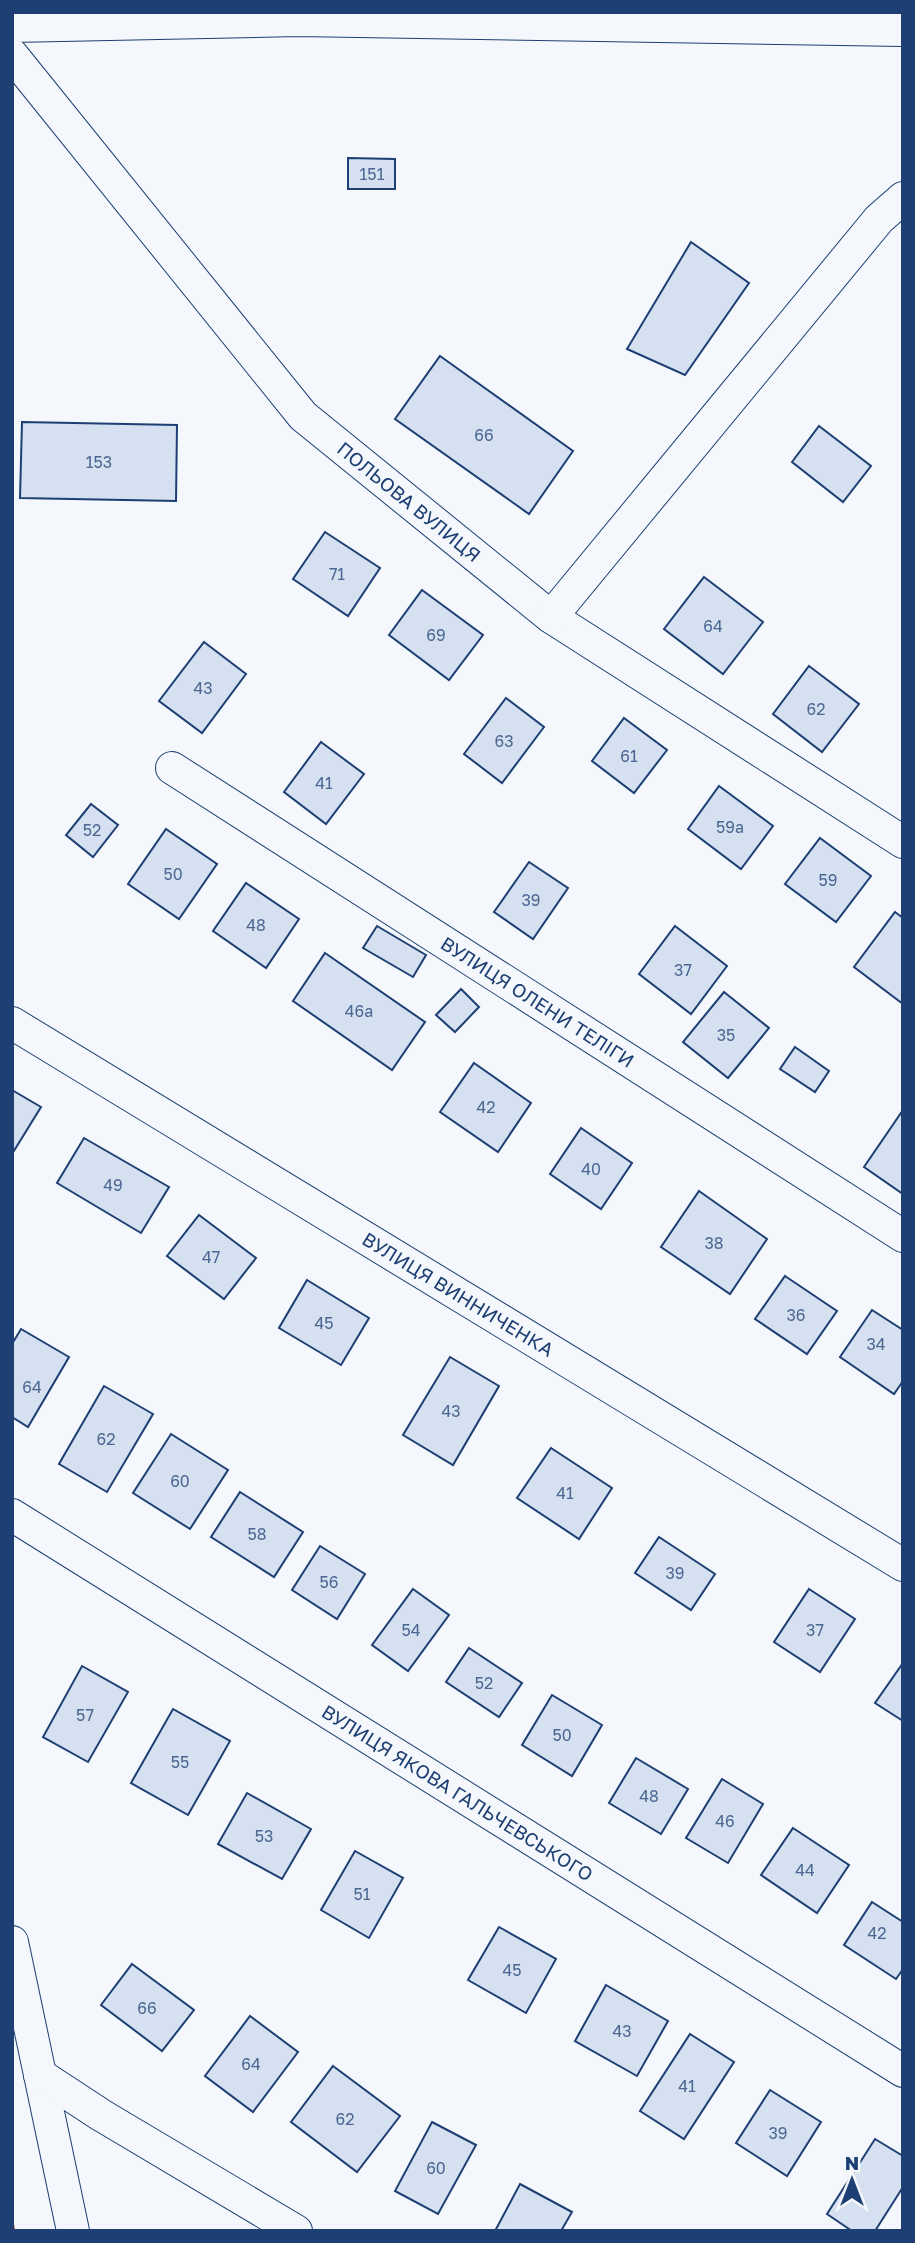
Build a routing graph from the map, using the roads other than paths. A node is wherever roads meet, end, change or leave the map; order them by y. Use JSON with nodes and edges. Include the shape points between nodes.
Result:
{"nodes":[{"id":1,"x":12,"y":26,"type":"edge"},
{"id":2,"x":903,"y":30,"type":"edge"},
{"id":3,"x":12,"y":55,"type":"edge"},
{"id":4,"x":903,"y":198,"type":"edge"},
{"id":5,"x":551,"y":617,"type":"junction"},
{"id":6,"x":172,"y":768,"type":"dead end"},
{"id":7,"x":903,"y":842,"type":"edge"},
{"id":8,"x":12,"y":1023,"type":"edge"},
{"id":9,"x":903,"y":1236,"type":"edge"},
{"id":10,"x":12,"y":1515,"type":"edge"},
{"id":11,"x":903,"y":1565,"type":"edge"},
{"id":12,"x":12,"y":1942,"type":"edge"},
{"id":13,"x":903,"y":2071,"type":"edge"},
{"id":14,"x":40,"y":2075,"type":"junction"},
{"id":15,"x":73,"y":2231,"type":"edge"},
{"id":16,"x":296,"y":2231,"type":"edge"}],
"edges":[{"from":1,"to":2,"type":"street","via":[[299,20]]},
{"from":3,"to":5,"type":"street","name":"ПОЛЬОВА ВУЛИЦЯ","via":[[303,416]]},
{"from":4,"to":5,"type":"street","via":[[879,219]]},
{"from":5,"to":7,"type":"street","name":"ПОЛЬОВА ВУЛИЦЯ"},
{"from":6,"to":9,"type":"street","name":"ВУЛИЦЯ ОЛЕНИ ТЕЛІГИ"},
{"from":8,"to":11,"type":"street","name":"ВУЛИЦЯ ВИННИЧЕНКА"},
{"from":10,"to":13,"type":"street","name":"ВУЛИЦЯ ЯКОВА ГАЛЬЧЕВСЬКОГО"},
{"from":12,"to":14,"type":"street"},
{"from":14,"to":15,"type":"street"},
{"from":14,"to":16,"type":"street"}]}
